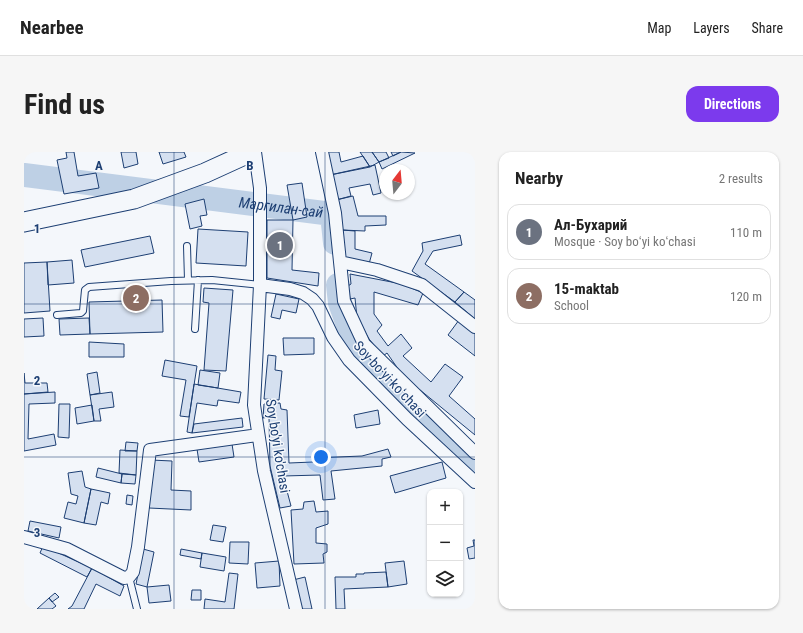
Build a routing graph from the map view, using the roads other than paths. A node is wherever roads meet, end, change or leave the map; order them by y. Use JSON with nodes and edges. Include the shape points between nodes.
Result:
{"nodes":[{"id":1,"x":251,"y":152,"type":"edge"},
{"id":2,"x":255,"y":152,"type":"edge"},
{"id":3,"x":322,"y":152,"type":"edge"},
{"id":4,"x":24,"y":222,"type":"edge"},
{"id":5,"x":187,"y":246,"type":"dead end"},
{"id":6,"x":340,"y":262,"type":"junction"},
{"id":7,"x":188,"y":280,"type":"junction"},
{"id":8,"x":198,"y":280,"type":"junction"},
{"id":9,"x":260,"y":285,"type":"junction"},
{"id":10,"x":57,"y":315,"type":"dead end"},
{"id":11,"x":475,"y":327,"type":"edge"},
{"id":12,"x":196,"y":329,"type":"dead end"},
{"id":13,"x":258,"y":435,"type":"junction"},
{"id":14,"x":475,"y":453,"type":"edge"},
{"id":15,"x":475,"y":482,"type":"edge"},
{"id":16,"x":24,"y":537,"type":"edge"},
{"id":17,"x":129,"y":577,"type":"junction"},
{"id":18,"x":136,"y":609,"type":"edge"},
{"id":19,"x":296,"y":609,"type":"edge"}],
"edges":[{"from":1,"to":4,"type":"main road","via":[[205,173],[134,199]]},
{"from":2,"to":9,"type":"street","via":[[260,188]]},
{"from":3,"to":6,"type":"street","name":"Soy boʻyi koʻchasi","via":[[335,212]]},
{"from":5,"to":7,"type":"lane"},
{"from":6,"to":11,"type":"street","via":[[377,270],[422,285]]},
{"from":6,"to":14,"type":"street","name":"Soy boʻyi koʻchasi","via":[[344,301],[364,344]]},
{"from":7,"to":8,"type":"lane"},
{"from":7,"to":10,"type":"lane","via":[[89,287],[85,290],[81,313]]},
{"from":8,"to":9,"type":"lane"},
{"from":8,"to":12,"type":"lane"},
{"from":9,"to":13,"type":"street","name":"Soy bo'yi ko'chasi","via":[[254,405]]},
{"from":9,"to":15,"type":"street","name":"Soy boʻyi koʻchasi","via":[[290,289],[312,299],[349,360],[407,420]]},
{"from":13,"to":17,"type":"street","via":[[150,450],[138,546]]},
{"from":13,"to":19,"type":"street","name":"Soy bo'yi ko'chasi"},
{"from":16,"to":17,"type":"street","via":[[67,549],[124,578]]},
{"from":17,"to":18,"type":"lane"}]}
